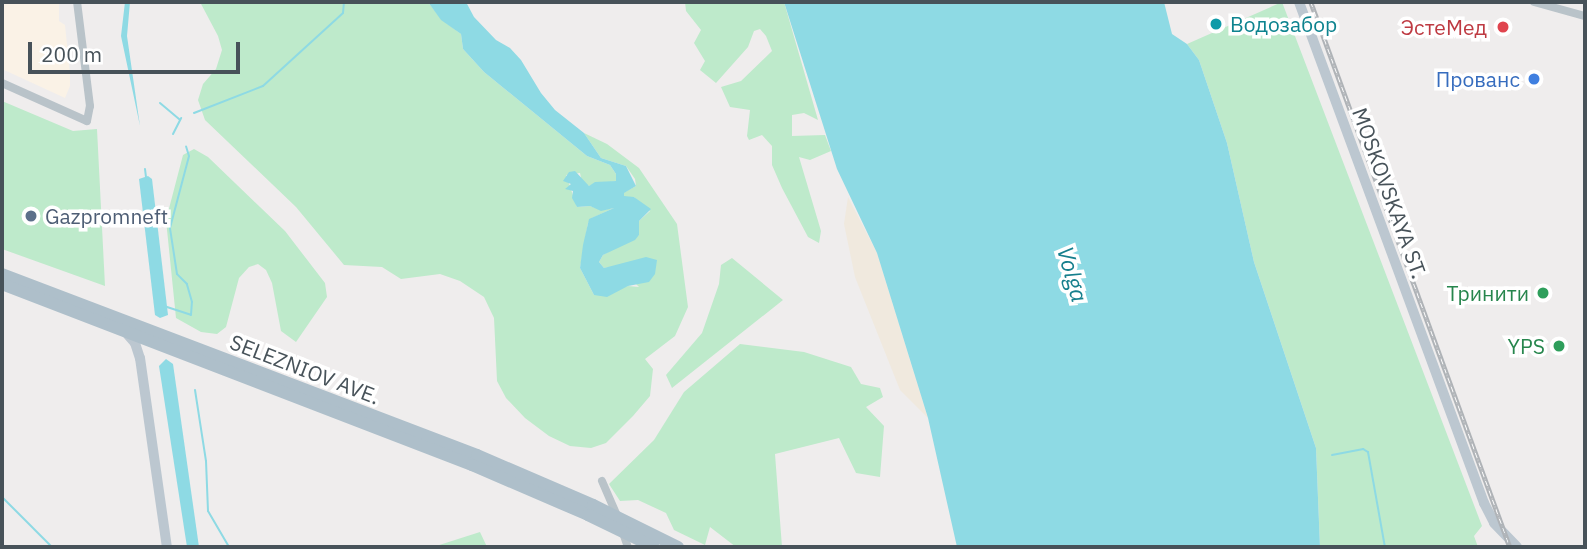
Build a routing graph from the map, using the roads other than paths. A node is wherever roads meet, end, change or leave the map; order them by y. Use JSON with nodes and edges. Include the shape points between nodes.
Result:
{"nodes":[{"id":1,"x":77,"y":2,"type":"edge"},
{"id":2,"x":1299,"y":2,"type":"edge"},
{"id":3,"x":1534,"y":2,"type":"edge"},
{"id":4,"x":1585,"y":16,"type":"edge"},
{"id":5,"x":2,"y":83,"type":"edge"},
{"id":6,"x":2,"y":274,"type":"edge"},
{"id":7,"x":2,"y":284,"type":"edge"},
{"id":8,"x":128,"y":335,"type":"junction"},
{"id":9,"x":152,"y":344,"type":"junction"},
{"id":10,"x":140,"y":358,"type":"junction"},
{"id":11,"x":602,"y":481,"type":"dead end"},
{"id":12,"x":591,"y":510,"type":"junction"},
{"id":13,"x":167,"y":547,"type":"edge"},
{"id":14,"x":628,"y":547,"type":"edge"},
{"id":15,"x":654,"y":547,"type":"edge"},
{"id":16,"x":678,"y":547,"type":"edge"},
{"id":17,"x":1517,"y":547,"type":"edge"}],
"edges":[{"from":1,"to":5,"type":"street","via":[[90,106],[87,121]]},
{"from":2,"to":17,"type":"main road","name":"MOSKOVSKAYA ST.","via":[[1489,516]]},
{"from":3,"to":4,"type":"street"},
{"from":6,"to":12,"type":"main road","name":"SELEZNIOV AVE.","via":[[477,455]]},
{"from":7,"to":8,"type":"main road","name":"SELEZNIOV AVE."},
{"from":8,"to":9,"type":"main road","name":"SELEZNIOV AVE."},
{"from":8,"to":10,"type":"main road"},
{"from":9,"to":10,"type":"main road"},
{"from":9,"to":12,"type":"main road","name":"SELEZNIOV AVE."},
{"from":10,"to":13,"type":"main road"},
{"from":11,"to":14,"type":"street"},
{"from":12,"to":15,"type":"main road","bridge":true},
{"from":12,"to":16,"type":"main road","bridge":true}]}
